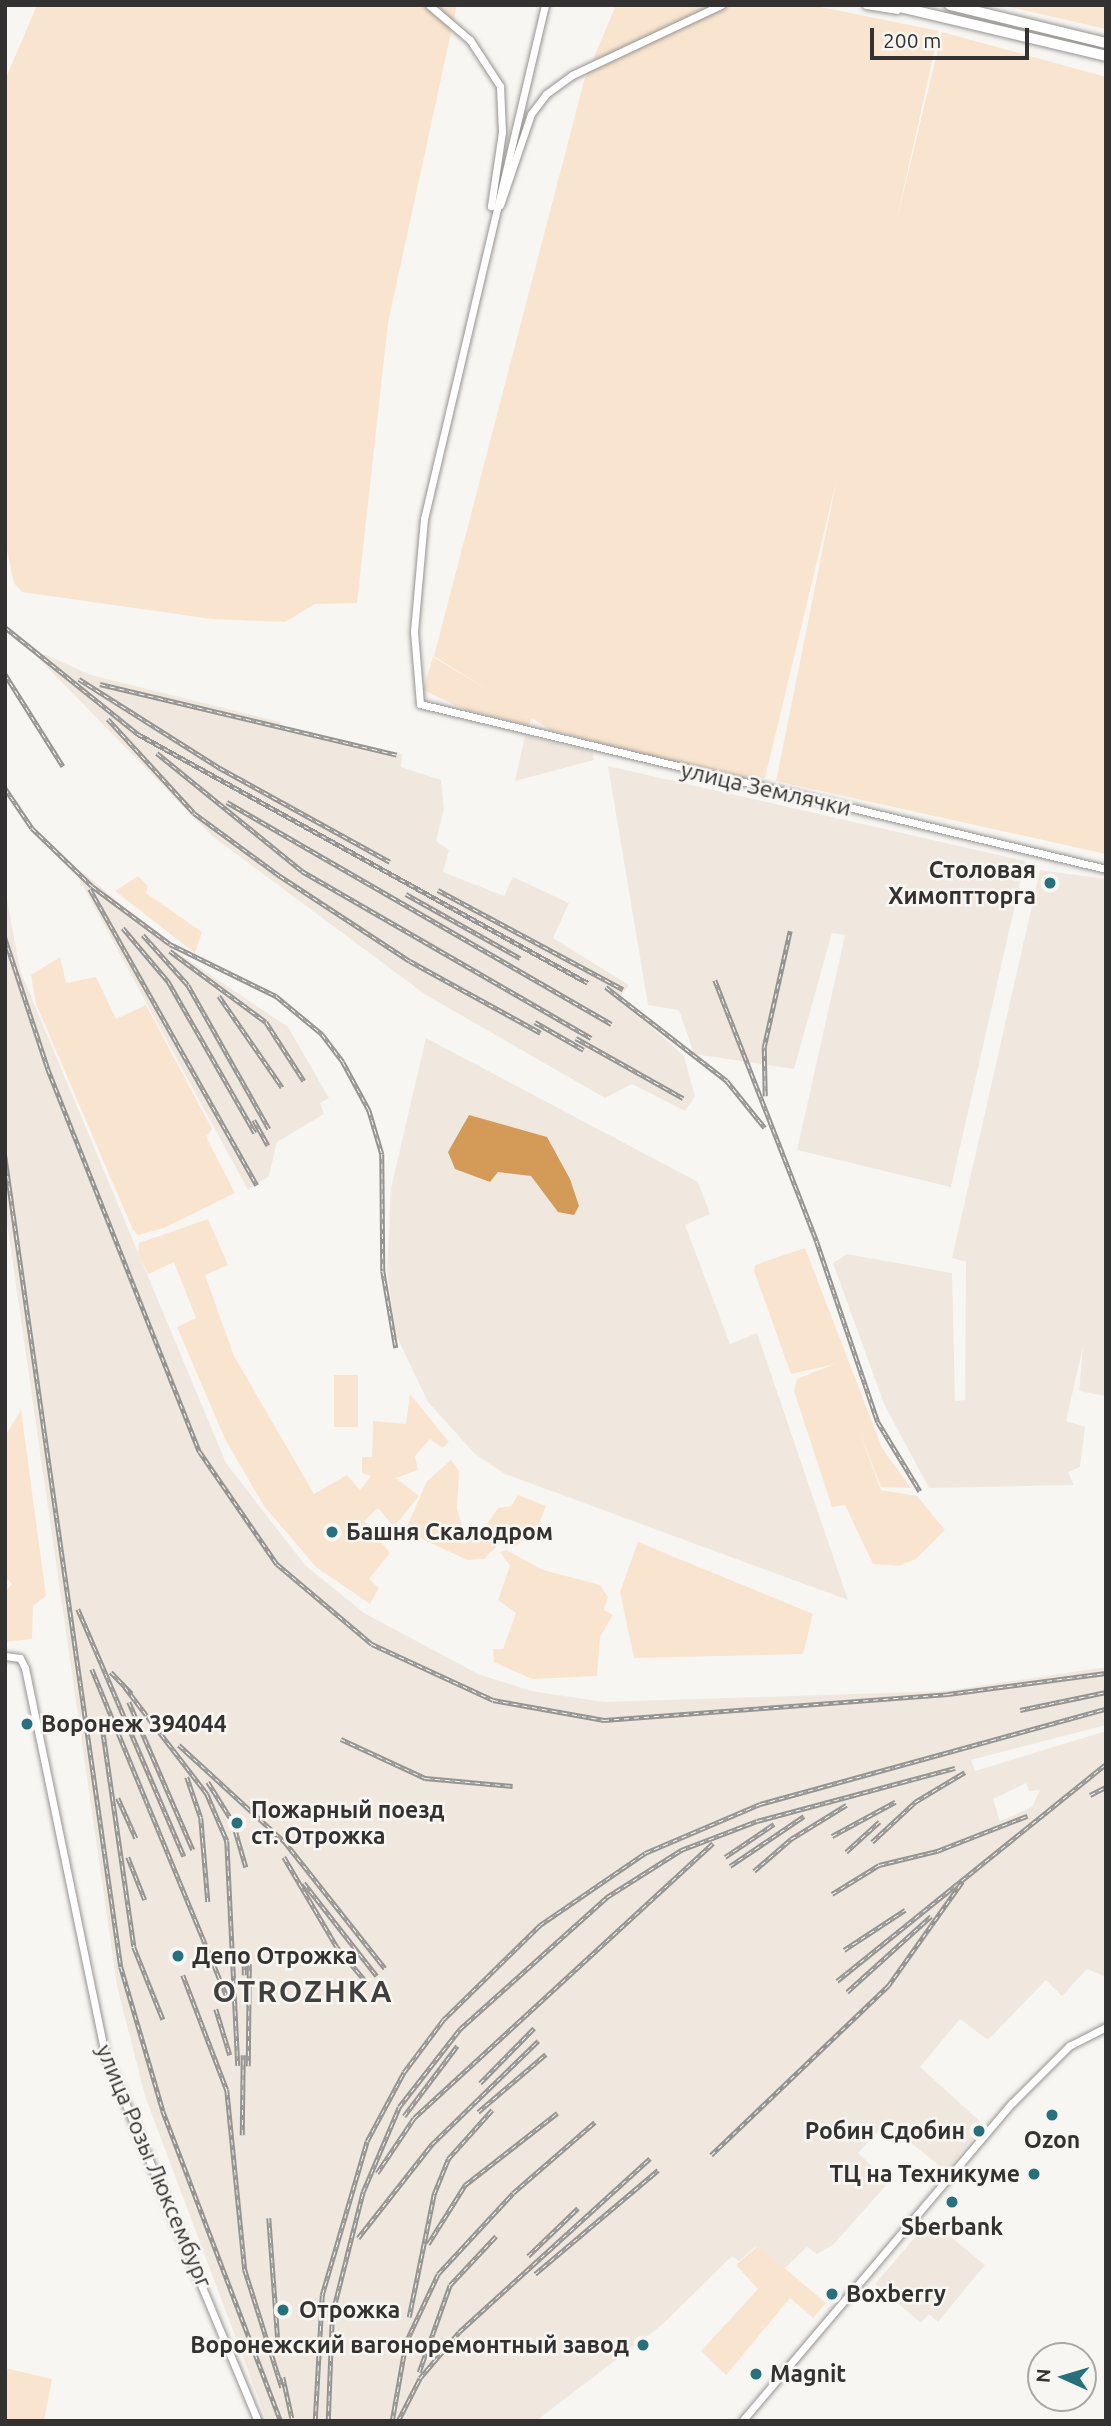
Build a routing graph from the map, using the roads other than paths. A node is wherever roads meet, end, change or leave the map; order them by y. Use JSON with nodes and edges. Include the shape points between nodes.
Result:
{"nodes":[{"id":1,"x":429,"y":5,"type":"edge"},
{"id":2,"x":545,"y":5,"type":"edge"},
{"id":3,"x":721,"y":5,"type":"edge"},
{"id":4,"x":866,"y":5,"type":"edge"},
{"id":5,"x":891,"y":5,"type":"edge"},
{"id":6,"x":950,"y":5,"type":"edge"},
{"id":7,"x":943,"y":17,"type":"junction"},
{"id":8,"x":1106,"y":43,"type":"edge"},
{"id":9,"x":1106,"y":56,"type":"edge"},
{"id":10,"x":482,"y":263,"type":"junction"},
{"id":11,"x":1106,"y":869,"type":"edge"},
{"id":12,"x":5,"y":1656,"type":"edge"},
{"id":13,"x":1106,"y":2027,"type":"edge"},
{"id":14,"x":258,"y":2421,"type":"edge"},
{"id":15,"x":742,"y":2421,"type":"edge"}],
"edges":[{"from":1,"to":10,"type":"street","via":[[470,40],[500,86],[502,132]]},
{"from":2,"to":10,"type":"street"},
{"from":3,"to":10,"type":"street","via":[[546,94],[518,146]]},
{"from":4,"to":7,"type":"street"},
{"from":5,"to":7,"type":"highway"},
{"from":6,"to":8,"type":"highway"},
{"from":7,"to":9,"type":"highway"},
{"from":10,"to":11,"type":"street","name":"улица Землячки","via":[[420,544],[415,683],[427,708]]},
{"from":12,"to":14,"type":"street","name":"улица Розы Люксембург","via":[[20,1658],[102,2043]]},
{"from":13,"to":15,"type":"street","via":[[1069,2046],[1012,2104]]}]}
